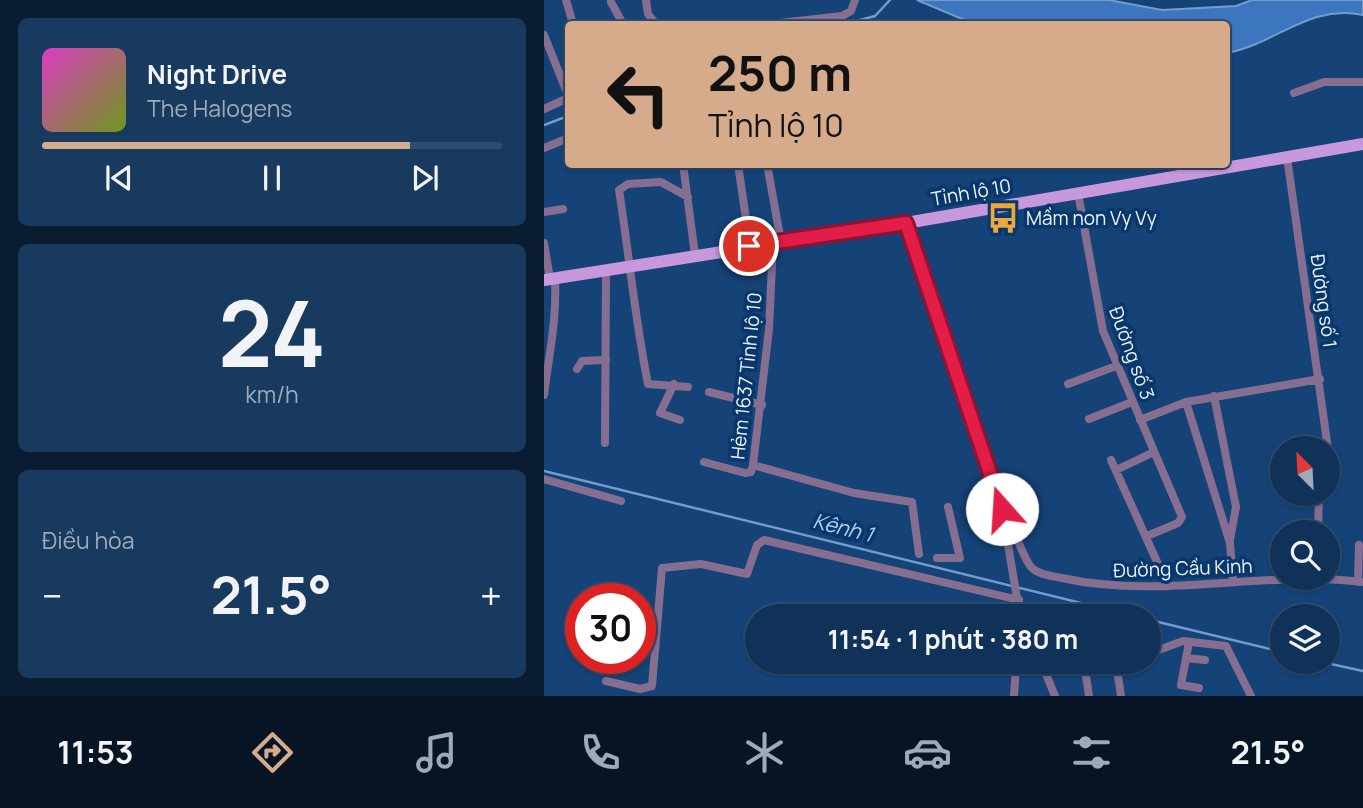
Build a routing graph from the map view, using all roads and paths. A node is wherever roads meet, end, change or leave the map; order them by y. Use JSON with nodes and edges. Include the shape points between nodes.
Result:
{"nodes":[{"id":1,"x":566,"y":0,"type":"edge"},
{"id":2,"x":646,"y":0,"type":"edge"},
{"id":3,"x":855,"y":0,"type":"edge"},
{"id":4,"x":611,"y":2,"type":"edge"},
{"id":5,"x":572,"y":21,"type":"edge"},
{"id":6,"x":621,"y":21,"type":"edge"},
{"id":7,"x":654,"y":21,"type":"edge"},
{"id":8,"x":798,"y":21,"type":"edge"},
{"id":9,"x":544,"y":35,"type":"edge"},
{"id":10,"x":1363,"y":82,"type":"edge"},
{"id":11,"x":565,"y":88,"type":"edge"},
{"id":12,"x":1294,"y":93,"type":"dead end"},
{"id":13,"x":565,"y":98,"type":"edge"},
{"id":14,"x":544,"y":109,"type":"edge"},
{"id":15,"x":565,"y":139,"type":"edge"},
{"id":16,"x":1363,"y":144,"type":"edge"},
{"id":17,"x":544,"y":148,"type":"edge"},
{"id":18,"x":1287,"y":157,"type":"junction"},
{"id":19,"x":1230,"y":167,"type":"edge"},
{"id":20,"x":684,"y":168,"type":"edge"},
{"id":21,"x":739,"y":168,"type":"edge"},
{"id":22,"x":768,"y":168,"type":"edge"},
{"id":23,"x":1223,"y":168,"type":"edge"},
{"id":24,"x":1078,"y":193,"type":"junction"},
{"id":25,"x":688,"y":197,"type":"junction"},
{"id":26,"x":563,"y":209,"type":"dead end"},
{"id":27,"x":544,"y":212,"type":"edge"},
{"id":28,"x":906,"y":223,"type":"junction"},
{"id":29,"x":747,"y":226,"type":"dead end"},
{"id":30,"x":777,"y":242,"type":"junction"},
{"id":31,"x":544,"y":243,"type":"edge"},
{"id":32,"x":695,"y":255,"type":"junction"},
{"id":33,"x":631,"y":266,"type":"junction"},
{"id":34,"x":606,"y":270,"type":"junction"},
{"id":35,"x":549,"y":279,"type":"edge"},
{"id":36,"x":606,"y":360,"type":"junction"},
{"id":37,"x":1116,"y":366,"type":"junction"},
{"id":38,"x":577,"y":369,"type":"dead end"},
{"id":39,"x":1320,"y":379,"type":"junction"},
{"id":40,"x":674,"y":384,"type":"junction"},
{"id":41,"x":1068,"y":384,"type":"dead end"},
{"id":42,"x":688,"y":387,"type":"dead end"},
{"id":43,"x":709,"y":392,"type":"dead end"},
{"id":44,"x":544,"y":395,"type":"edge"},
{"id":45,"x":1214,"y":396,"type":"junction"},
{"id":46,"x":1132,"y":402,"type":"junction"},
{"id":47,"x":1186,"y":402,"type":"junction"},
{"id":48,"x":762,"y":405,"type":"junction"},
{"id":49,"x":1089,"y":419,"type":"dead end"},
{"id":50,"x":680,"y":420,"type":"dead end"},
{"id":51,"x":1140,"y":420,"type":"junction"},
{"id":52,"x":1327,"y":436,"type":"edge"},
{"id":53,"x":605,"y":443,"type":"dead end"},
{"id":54,"x":1154,"y":452,"type":"junction"},
{"id":55,"x":1112,"y":460,"type":"dead end"},
{"id":56,"x":704,"y":462,"type":"dead end"},
{"id":57,"x":752,"y":468,"type":"junction"},
{"id":58,"x":1116,"y":470,"type":"junction"},
{"id":59,"x":544,"y":479,"type":"edge"},
{"id":60,"x":621,"y":501,"type":"dead end"},
{"id":61,"x":948,"y":507,"type":"dead end"},
{"id":62,"x":1002,"y":509,"type":"junction"},
{"id":63,"x":1147,"y":536,"type":"junction"},
{"id":64,"x":1230,"y":543,"type":"junction"},
{"id":65,"x":1359,"y":545,"type":"dead end"},
{"id":66,"x":920,"y":554,"type":"dead end"},
{"id":67,"x":937,"y":558,"type":"dead end"},
{"id":68,"x":1270,"y":581,"type":"edge"},
{"id":69,"x":1340,"y":581,"type":"edge"},
{"id":70,"x":1233,"y":582,"type":"junction"},
{"id":71,"x":1360,"y":582,"type":"edge"},
{"id":72,"x":1168,"y":586,"type":"junction"},
{"id":73,"x":1019,"y":600,"type":"junction"},
{"id":74,"x":1020,"y":604,"type":"edge"},
{"id":75,"x":1189,"y":642,"type":"junction"},
{"id":76,"x":1161,"y":648,"type":"edge"},
{"id":77,"x":1187,"y":658,"type":"junction"},
{"id":78,"x":1205,"y":660,"type":"dead end"},
{"id":79,"x":1015,"y":674,"type":"edge"},
{"id":80,"x":1046,"y":674,"type":"edge"},
{"id":81,"x":1086,"y":674,"type":"edge"},
{"id":82,"x":1118,"y":674,"type":"edge"},
{"id":83,"x":606,"y":681,"type":"dead end"},
{"id":84,"x":1199,"y":688,"type":"dead end"},
{"id":85,"x":1014,"y":696,"type":"edge"},
{"id":86,"x":1055,"y":696,"type":"edge"},
{"id":87,"x":1089,"y":696,"type":"edge"},
{"id":88,"x":1121,"y":696,"type":"edge"},
{"id":89,"x":1251,"y":696,"type":"edge"}],
"edges":[{"from":1,"to":5,"type":"street"},
{"from":2,"to":7,"type":"street"},
{"from":3,"to":8,"type":"street","via":[[842,16]]},
{"from":4,"to":6,"type":"street"},
{"from":9,"to":11,"type":"street"},
{"from":10,"to":12,"type":"street","via":[[1324,82]]},
{"from":13,"to":14,"type":"street"},
{"from":15,"to":17,"type":"street"},
{"from":16,"to":18,"type":"main road","name":"Tỉnh lộ 10"},
{"from":18,"to":19,"type":"main road","name":"Tỉnh lộ 10"},
{"from":18,"to":39,"type":"street","name":"Đường số 1"},
{"from":20,"to":25,"type":"street"},
{"from":21,"to":29,"type":"street"},
{"from":22,"to":30,"type":"street","name":"Hẻm 1637 Tỉnh lộ 10"},
{"from":23,"to":24,"type":"main road","name":"Tỉnh lộ 10"},
{"from":24,"to":28,"type":"main road","name":"Tỉnh lộ 10"},
{"from":24,"to":37,"type":"street","name":"Đường số 3","via":[[1092,283]]},
{"from":25,"to":32,"type":"street"},
{"from":25,"to":33,"type":"street","via":[[661,182],[620,187]]},
{"from":26,"to":27,"type":"street"},
{"from":28,"to":30,"type":"main road","name":"Tỉnh lộ 10"},
{"from":28,"to":62,"type":"street"},
{"from":30,"to":32,"type":"main road","name":"Tỉnh lộ 10"},
{"from":30,"to":48,"type":"street","name":"Hẻm 1637 Tỉnh lộ 10"},
{"from":31,"to":35,"type":"street"},
{"from":32,"to":33,"type":"main road","name":"Tỉnh lộ 10"},
{"from":33,"to":34,"type":"main road","name":"Tỉnh lộ 10"},
{"from":33,"to":40,"type":"street","via":[[648,384]]},
{"from":34,"to":35,"type":"main road","name":"Tỉnh lộ 10"},
{"from":34,"to":36,"type":"street"},
{"from":35,"to":44,"type":"street","via":[[554,328]]},
{"from":36,"to":38,"type":"street","via":[[582,361]]},
{"from":36,"to":53,"type":"street"},
{"from":37,"to":41,"type":"street"},
{"from":37,"to":46,"type":"street","name":"Đường số 3"},
{"from":39,"to":45,"type":"street"},
{"from":39,"to":52,"type":"street","name":"Đường số 1"},
{"from":40,"to":42,"type":"street"},
{"from":40,"to":50,"type":"street","via":[[661,413]]},
{"from":43,"to":48,"type":"street"},
{"from":45,"to":47,"type":"street"},
{"from":45,"to":64,"type":"street","via":[[1236,507]]},
{"from":46,"to":49,"type":"street"},
{"from":46,"to":51,"type":"street","name":"Đường số 3"},
{"from":47,"to":51,"type":"street"},
{"from":47,"to":64,"type":"street"},
{"from":48,"to":57,"type":"street","name":"Hẻm 1637 Tỉnh lộ 10"},
{"from":51,"to":54,"type":"street","name":"Đường số 3"},
{"from":54,"to":58,"type":"street"},
{"from":54,"to":63,"type":"street","name":"Đường số 3","via":[[1182,517]]},
{"from":55,"to":58,"type":"street"},
{"from":56,"to":57,"type":"street"},
{"from":57,"to":66,"type":"street","via":[[912,502]]},
{"from":58,"to":63,"type":"street"},
{"from":59,"to":60,"type":"street"},
{"from":61,"to":67,"type":"street","via":[[960,558]]},
{"from":62,"to":72,"type":"street","name":"Đường Cầu Kinh","via":[[1035,571],[1096,586]]},
{"from":62,"to":73,"type":"street"},
{"from":63,"to":72,"type":"street"},
{"from":64,"to":70,"type":"street"},
{"from":65,"to":71,"type":"street"},
{"from":68,"to":70,"type":"street","name":"Đường Cầu Kinh"},
{"from":69,"to":71,"type":"street","name":"Đường Cầu Kinh"},
{"from":70,"to":72,"type":"street","name":"Đường Cầu Kinh"},
{"from":73,"to":74,"type":"street"},
{"from":73,"to":83,"type":"street","via":[[764,540],[747,574],[701,564],[662,568],[652,685],[640,689]]},
{"from":75,"to":76,"type":"street","via":[[1176,641]]},
{"from":75,"to":77,"type":"street"},
{"from":75,"to":89,"type":"street","via":[[1226,646]]},
{"from":77,"to":78,"type":"street"},
{"from":77,"to":84,"type":"street","via":[[1181,685]]},
{"from":79,"to":85,"type":"street"},
{"from":80,"to":86,"type":"street"},
{"from":81,"to":87,"type":"street"},
{"from":82,"to":88,"type":"street"}]}
